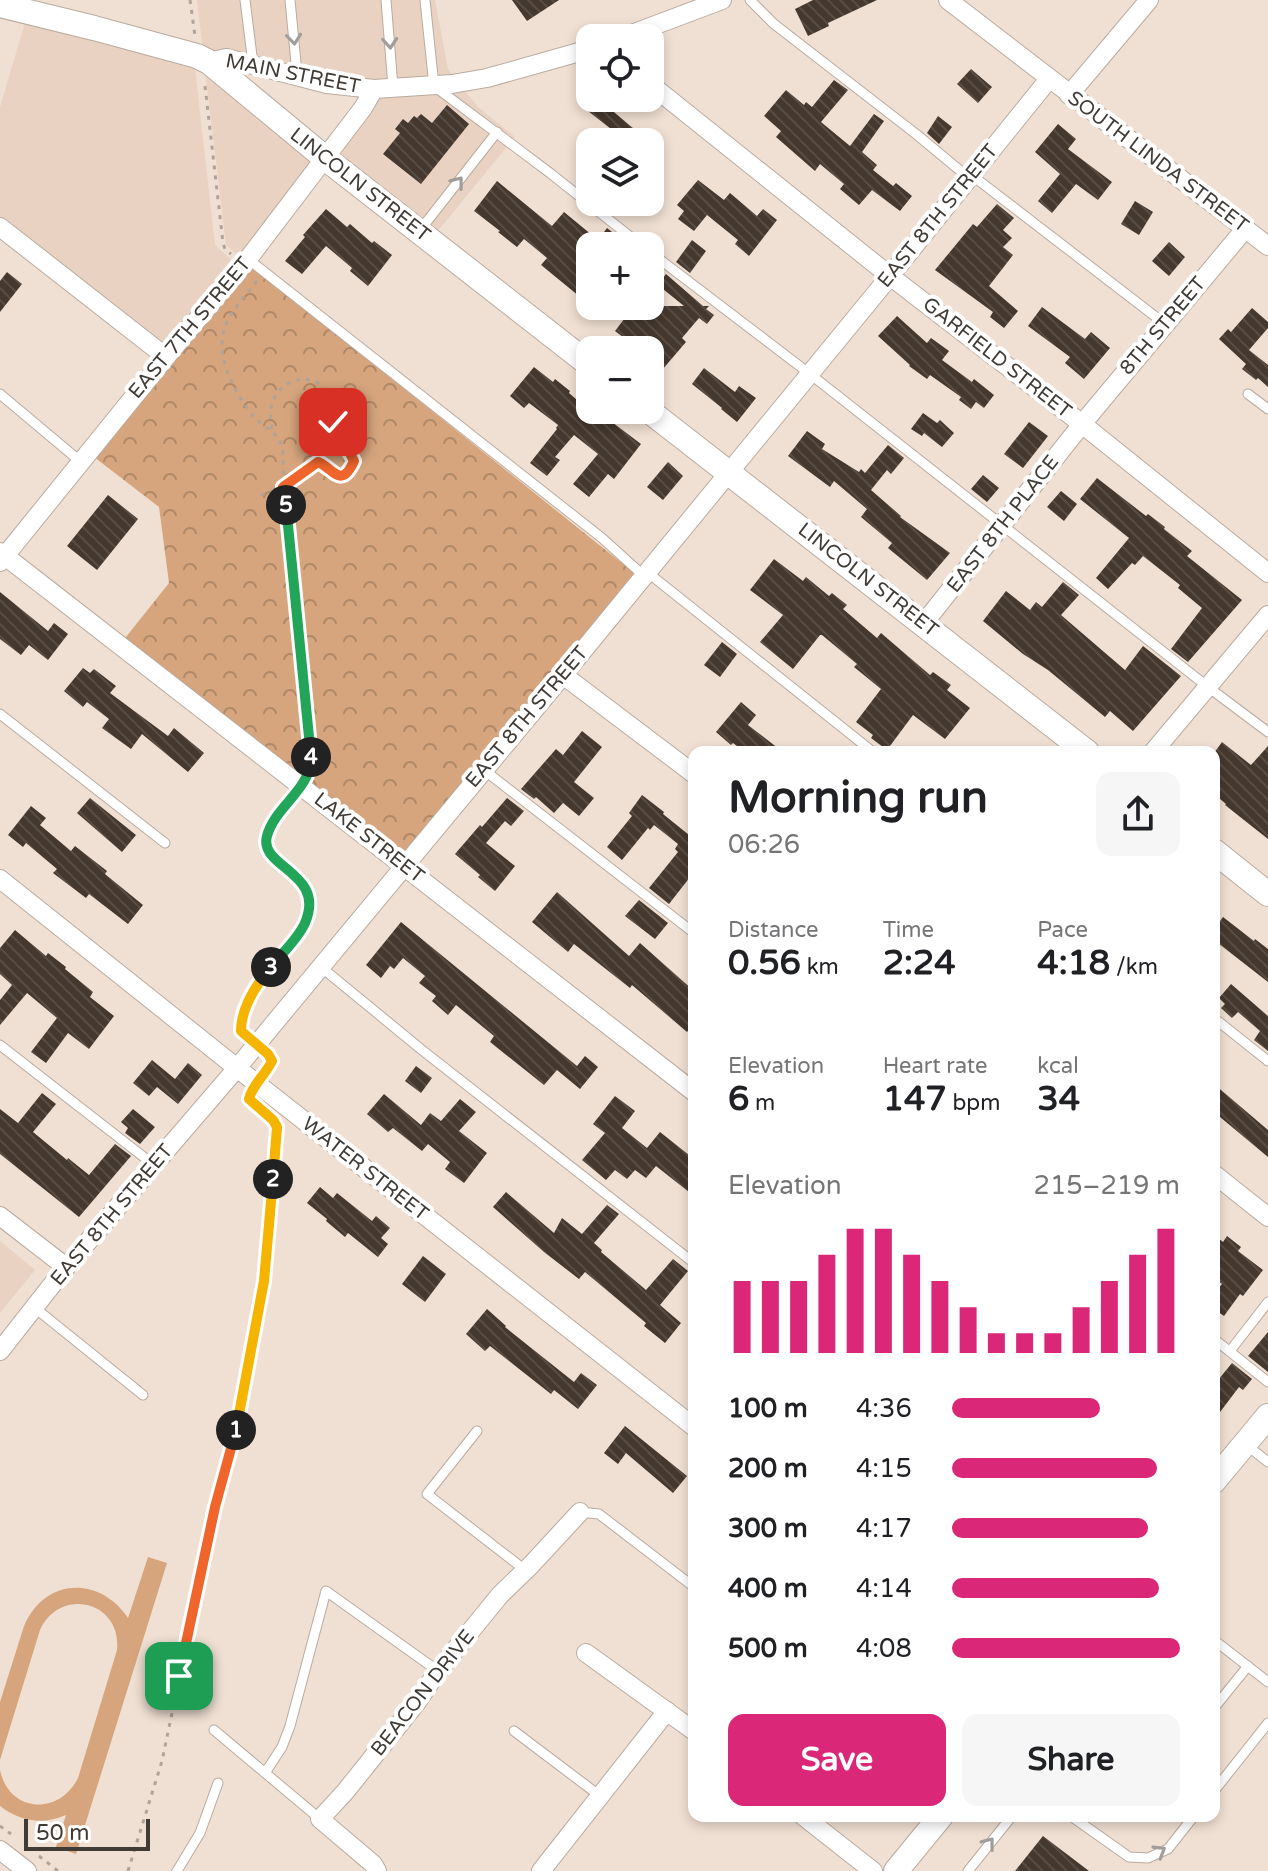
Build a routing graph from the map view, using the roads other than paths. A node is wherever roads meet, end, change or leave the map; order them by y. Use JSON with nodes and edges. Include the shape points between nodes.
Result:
{"nodes":[{"id":1,"x":245,"y":0,"type":"edge"},
{"id":2,"x":290,"y":0,"type":"edge"},
{"id":3,"x":386,"y":0,"type":"edge"},
{"id":4,"x":425,"y":0,"type":"edge"},
{"id":5,"x":722,"y":0,"type":"edge"},
{"id":6,"x":750,"y":0,"type":"edge"},
{"id":7,"x":948,"y":0,"type":"edge"},
{"id":8,"x":1149,"y":0,"type":"edge"},
{"id":9,"x":0,"y":5,"type":"edge"},
{"id":10,"x":658,"y":24,"type":"edge"},
{"id":11,"x":576,"y":53,"type":"edge"},
{"id":12,"x":203,"y":59,"type":"junction"},
{"id":13,"x":253,"y":64,"type":"junction"},
{"id":14,"x":294,"y":77,"type":"junction"},
{"id":15,"x":1049,"y":79,"type":"junction"},
{"id":16,"x":434,"y":86,"type":"junction"},
{"id":17,"x":383,"y":88,"type":"junction"},
{"id":18,"x":664,"y":95,"type":"edge"},
{"id":19,"x":1069,"y":95,"type":"junction"},
{"id":20,"x":497,"y":132,"type":"junction"},
{"id":21,"x":325,"y":158,"type":"junction"},
{"id":22,"x":969,"y":178,"type":"junction"},
{"id":23,"x":0,"y":227,"type":"edge"},
{"id":24,"x":1245,"y":229,"type":"junction"},
{"id":25,"x":419,"y":232,"type":"junction"},
{"id":26,"x":624,"y":232,"type":"edge"},
{"id":27,"x":1268,"y":246,"type":"edge"},
{"id":28,"x":245,"y":261,"type":"junction"},
{"id":29,"x":664,"y":263,"type":"edge"},
{"id":30,"x":890,"y":276,"type":"junction"},
{"id":31,"x":1165,"y":324,"type":"junction"},
{"id":32,"x":576,"y":354,"type":"edge"},
{"id":33,"x":166,"y":357,"type":"junction"},
{"id":34,"x":810,"y":374,"type":"junction"},
{"id":35,"x":0,"y":394,"type":"edge"},
{"id":36,"x":1248,"y":394,"type":"dead end"},
{"id":37,"x":1268,"y":409,"type":"edge"},
{"id":38,"x":664,"y":422,"type":"edge"},
{"id":39,"x":1082,"y":424,"type":"junction"},
{"id":40,"x":81,"y":462,"type":"junction"},
{"id":41,"x":729,"y":473,"type":"junction"},
{"id":42,"x":1002,"y":525,"type":"junction"},
{"id":43,"x":2,"y":556,"type":"edge"},
{"id":44,"x":1268,"y":573,"type":"edge"},
{"id":45,"x":646,"y":574,"type":"junction"},
{"id":46,"x":1268,"y":615,"type":"edge"},
{"id":47,"x":924,"y":623,"type":"junction"},
{"id":48,"x":563,"y":675,"type":"junction"},
{"id":49,"x":1208,"y":687,"type":"junction"},
{"id":50,"x":0,"y":714,"type":"edge"},
{"id":51,"x":1268,"y":732,"type":"edge"},
{"id":52,"x":865,"y":746,"type":"edge"},
{"id":53,"x":1079,"y":746,"type":"edge"},
{"id":54,"x":1158,"y":746,"type":"edge"},
{"id":55,"x":688,"y":769,"type":"edge"},
{"id":56,"x":484,"y":770,"type":"junction"},
{"id":57,"x":165,"y":843,"type":"dead end"},
{"id":58,"x":1220,"y":856,"type":"edge"},
{"id":59,"x":404,"y":866,"type":"junction"},
{"id":60,"x":0,"y":879,"type":"edge"},
{"id":61,"x":1268,"y":894,"type":"edge"},
{"id":62,"x":688,"y":928,"type":"edge"},
{"id":63,"x":321,"y":967,"type":"junction"},
{"id":64,"x":1220,"y":1023,"type":"edge"},
{"id":65,"x":0,"y":1045,"type":"edge"},
{"id":66,"x":1268,"y":1061,"type":"edge"},
{"id":67,"x":237,"y":1068,"type":"junction"},
{"id":68,"x":688,"y":1087,"type":"edge"},
{"id":69,"x":154,"y":1165,"type":"junction"},
{"id":70,"x":1220,"y":1179,"type":"edge"},
{"id":71,"x":0,"y":1216,"type":"edge"},
{"id":72,"x":1268,"y":1217,"type":"edge"},
{"id":73,"x":688,"y":1258,"type":"edge"},
{"id":74,"x":66,"y":1267,"type":"junction"},
{"id":75,"x":1268,"y":1302,"type":"edge"},
{"id":76,"x":35,"y":1308,"type":"junction"},
{"id":77,"x":1220,"y":1344,"type":"edge"},
{"id":78,"x":0,"y":1351,"type":"edge"},
{"id":79,"x":1230,"y":1351,"type":"junction"},
{"id":80,"x":1268,"y":1382,"type":"edge"},
{"id":81,"x":143,"y":1395,"type":"dead end"},
{"id":82,"x":1268,"y":1416,"type":"edge"},
{"id":83,"x":688,"y":1422,"type":"edge"},
{"id":84,"x":477,"y":1431,"type":"dead end"},
{"id":85,"x":1245,"y":1444,"type":"junction"},
{"id":86,"x":1268,"y":1462,"type":"edge"},
{"id":87,"x":1220,"y":1474,"type":"edge"},
{"id":88,"x":580,"y":1512,"type":"joint"},
{"id":89,"x":525,"y":1570,"type":"junction"},
{"id":90,"x":688,"y":1582,"type":"edge"},
{"id":91,"x":1220,"y":1645,"type":"edge"},
{"id":92,"x":586,"y":1653,"type":"dead end"},
{"id":93,"x":1248,"y":1666,"type":"junction"},
{"id":94,"x":438,"y":1671,"type":"junction"},
{"id":95,"x":1268,"y":1682,"type":"edge"},
{"id":96,"x":1220,"y":1701,"type":"edge"},
{"id":97,"x":667,"y":1711,"type":"junction"},
{"id":98,"x":1268,"y":1723,"type":"edge"},
{"id":99,"x":688,"y":1727,"type":"edge"},
{"id":100,"x":214,"y":1730,"type":"dead end"},
{"id":101,"x":514,"y":1731,"type":"dead end"},
{"id":102,"x":265,"y":1773,"type":"junction"},
{"id":103,"x":218,"y":1783,"type":"dead end"},
{"id":104,"x":1220,"y":1783,"type":"edge"},
{"id":105,"x":600,"y":1796,"type":"junction"},
{"id":106,"x":320,"y":1819,"type":"junction"},
{"id":107,"x":811,"y":1822,"type":"edge"},
{"id":108,"x":936,"y":1822,"type":"edge"},
{"id":109,"x":1007,"y":1822,"type":"edge"},
{"id":110,"x":1079,"y":1822,"type":"edge"},
{"id":111,"x":1189,"y":1822,"type":"edge"},
{"id":112,"x":0,"y":1850,"type":"edge"},
{"id":113,"x":27,"y":1871,"type":"edge"},
{"id":114,"x":177,"y":1871,"type":"edge"},
{"id":115,"x":377,"y":1871,"type":"edge"},
{"id":116,"x":541,"y":1871,"type":"edge"},
{"id":117,"x":873,"y":1871,"type":"edge"},
{"id":118,"x":896,"y":1871,"type":"edge"},
{"id":119,"x":968,"y":1871,"type":"edge"}],
"edges":[{"from":1,"to":13,"type":"lane"},
{"from":2,"to":14,"type":"lane","one_way":true},
{"from":3,"to":17,"type":"lane","one_way":true},
{"from":4,"to":16,"type":"lane"},
{"from":5,"to":10,"type":"street"},
{"from":6,"to":22,"type":"lane"},
{"from":7,"to":15,"type":"street"},
{"from":8,"to":19,"type":"street"},
{"from":9,"to":12,"type":"main road","name":"MAIN STREET"},
{"from":11,"to":16,"type":"street","name":"MAIN STREET","via":[[487,78]]},
{"from":12,"to":13,"type":"street","name":"MAIN STREET"},
{"from":12,"to":21,"type":"main road","name":"LINCOLN STREET"},
{"from":13,"to":14,"type":"street","name":"MAIN STREET"},
{"from":14,"to":17,"type":"street","name":"MAIN STREET"},
{"from":15,"to":19,"type":"street","name":"SOUTH LINDA STREET"},
{"from":15,"to":22,"type":"street","name":"EAST 8TH STREET"},
{"from":16,"to":17,"type":"street","name":"MAIN STREET"},
{"from":16,"to":20,"type":"lane"},
{"from":17,"to":21,"type":"street","name":"EAST 7TH STREET"},
{"from":18,"to":30,"type":"street","name":"GARFIELD STREET"},
{"from":19,"to":24,"type":"street","name":"SOUTH LINDA STREET"},
{"from":25,"to":20,"type":"lane","one_way":true},
{"from":20,"to":26,"type":"lane"},
{"from":21,"to":25,"type":"main road","name":"LINCOLN STREET"},
{"from":21,"to":28,"type":"street","name":"EAST 7TH STREET"},
{"from":22,"to":30,"type":"street","name":"EAST 8TH STREET"},
{"from":22,"to":31,"type":"lane"},
{"from":23,"to":33,"type":"street"},
{"from":24,"to":27,"type":"street","name":"SOUTH LINDA STREET"},
{"from":24,"to":31,"type":"street","name":"8TH STREET"},
{"from":25,"to":32,"type":"main road","name":"LINCOLN STREET"},
{"from":28,"to":33,"type":"street","name":"EAST 7TH STREET"},
{"from":28,"to":45,"type":"lane"},
{"from":29,"to":34,"type":"lane"},
{"from":30,"to":34,"type":"street","name":"EAST 8TH STREET"},
{"from":30,"to":39,"type":"street","name":"GARFIELD STREET"},
{"from":31,"to":39,"type":"street","name":"8TH STREET"},
{"from":33,"to":40,"type":"street","name":"EAST 7TH STREET"},
{"from":34,"to":41,"type":"street","name":"EAST 8TH STREET"},
{"from":34,"to":42,"type":"lane"},
{"from":35,"to":40,"type":"lane"},
{"from":36,"to":37,"type":"lane"},
{"from":38,"to":41,"type":"main road","name":"LINCOLN STREET"},
{"from":39,"to":42,"type":"street","name":"EAST 8TH PLACE"},
{"from":39,"to":44,"type":"street","name":"GARFIELD STREET"},
{"from":40,"to":43,"type":"street","name":"EAST 7TH STREET"},
{"from":41,"to":45,"type":"street","name":"EAST 8TH STREET"},
{"from":41,"to":47,"type":"main road","name":"LINCOLN STREET"},
{"from":42,"to":47,"type":"street","name":"EAST 8TH PLACE"},
{"from":42,"to":49,"type":"lane"},
{"from":43,"to":59,"type":"street","name":"LAKE STREET"},
{"from":45,"to":48,"type":"street","name":"EAST 8TH STREET"},
{"from":45,"to":52,"type":"lane"},
{"from":46,"to":49,"type":"street"},
{"from":47,"to":53,"type":"main road","name":"LINCOLN STREET"},
{"from":48,"to":55,"type":"street"},
{"from":48,"to":56,"type":"street","name":"EAST 8TH STREET"},
{"from":49,"to":51,"type":"lane"},
{"from":49,"to":54,"type":"street"},
{"from":50,"to":57,"type":"lane"},
{"from":56,"to":59,"type":"street","name":"EAST 8TH STREET"},
{"from":56,"to":62,"type":"lane"},
{"from":58,"to":61,"type":"main road"},
{"from":59,"to":63,"type":"street","name":"EAST 8TH STREET"},
{"from":59,"to":68,"type":"street","name":"LAKE STREET"},
{"from":60,"to":67,"type":"street","name":"WATER STREET"},
{"from":63,"to":67,"type":"street","name":"EAST 8TH STREET"},
{"from":63,"to":73,"type":"lane"},
{"from":64,"to":66,"type":"lane"},
{"from":65,"to":69,"type":"lane"},
{"from":67,"to":69,"type":"street","name":"EAST 8TH STREET"},
{"from":67,"to":83,"type":"street","name":"WATER STREET"},
{"from":69,"to":74,"type":"street","name":"EAST 8TH STREET"},
{"from":70,"to":72,"type":"street"},
{"from":71,"to":74,"type":"street"},
{"from":74,"to":76,"type":"street","name":"EAST 8TH STREET"},
{"from":75,"to":79,"type":"lane"},
{"from":76,"to":78,"type":"street","name":"EAST 8TH STREET"},
{"from":76,"to":81,"type":"lane"},
{"from":77,"to":79,"type":"lane"},
{"from":79,"to":80,"type":"lane"},
{"from":82,"to":85,"type":"main road"},
{"from":84,"to":89,"type":"lane","via":[[427,1494]]},
{"from":85,"to":86,"type":"lane"},
{"from":85,"to":87,"type":"main road"},
{"from":88,"to":89,"type":"street","name":"BEACON DRIVE"},
{"from":88,"to":90,"type":"lane","via":[[599,1514]]},
{"from":89,"to":94,"type":"street","name":"BEACON DRIVE"},
{"from":91,"to":93,"type":"lane"},
{"from":92,"to":97,"type":"street"},
{"from":93,"to":95,"type":"lane"},
{"from":93,"to":96,"type":"lane"},
{"from":94,"to":102,"type":"lane","via":[[326,1591],[290,1726]]},
{"from":94,"to":106,"type":"street","name":"BEACON DRIVE"},
{"from":97,"to":99,"type":"street"},
{"from":97,"to":105,"type":"street"},
{"from":98,"to":104,"type":"lane"},
{"from":100,"to":102,"type":"lane"},
{"from":101,"to":105,"type":"lane"},
{"from":102,"to":106,"type":"lane"},
{"from":103,"to":114,"type":"lane","via":[[200,1833]]},
{"from":105,"to":116,"type":"street"},
{"from":106,"to":115,"type":"street"},
{"from":107,"to":117,"type":"street"},
{"from":108,"to":118,"type":"main road"},
{"from":119,"to":109,"type":"lane","one_way":true},
{"from":110,"to":111,"type":"lane","one_way":true,"via":[[1129,1857],[1148,1858],[1168,1849]]},
{"from":112,"to":113,"type":"street"}]}
